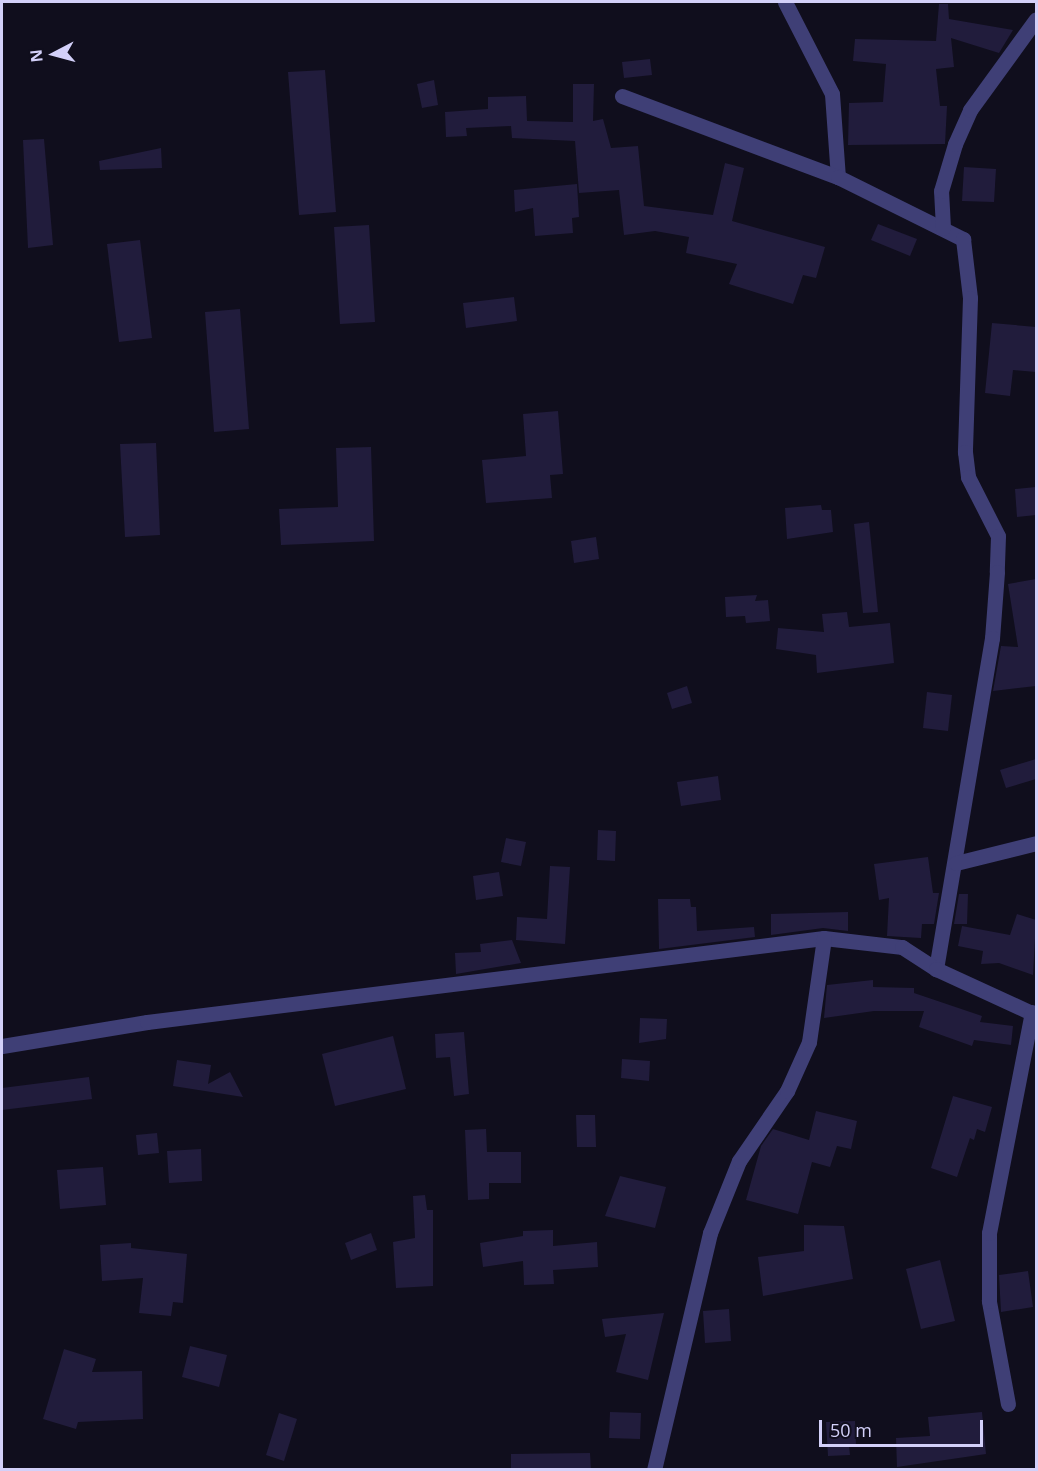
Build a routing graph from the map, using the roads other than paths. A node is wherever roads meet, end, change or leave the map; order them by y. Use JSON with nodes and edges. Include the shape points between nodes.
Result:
{"nodes":[{"id":1,"x":785,"y":2,"type":"edge"},
{"id":2,"x":1036,"y":18,"type":"edge"},
{"id":3,"x":622,"y":96,"type":"dead end"},
{"id":4,"x":838,"y":177,"type":"junction"},
{"id":5,"x":944,"y":228,"type":"junction"},
{"id":6,"x":1036,"y":843,"type":"edge"},
{"id":7,"x":956,"y":863,"type":"junction"},
{"id":8,"x":824,"y":938,"type":"junction"},
{"id":9,"x":936,"y":969,"type":"junction"},
{"id":10,"x":1034,"y":1013,"type":"edge"},
{"id":11,"x":2,"y":1046,"type":"edge"},
{"id":12,"x":1008,"y":1404,"type":"dead end"},
{"id":13,"x":654,"y":1470,"type":"edge"}],
"edges":[{"from":1,"to":4,"type":"street","via":[[831,94]]},
{"from":2,"to":5,"type":"street","via":[[970,110],[954,144],[941,191]]},
{"from":3,"to":4,"type":"street"},
{"from":4,"to":5,"type":"street"},
{"from":5,"to":7,"type":"street","via":[[963,239],[969,264],[965,452],[969,477],[998,536],[992,638]]},
{"from":6,"to":7,"type":"street"},
{"from":7,"to":9,"type":"street"},
{"from":8,"to":9,"type":"street","via":[[902,947]]},
{"from":8,"to":11,"type":"street","via":[[147,1022]]},
{"from":8,"to":13,"type":"street","via":[[809,1042],[787,1091],[739,1161],[710,1233]]},
{"from":9,"to":10,"type":"street"},
{"from":10,"to":12,"type":"street","via":[[989,1233],[989,1301]]}]}
